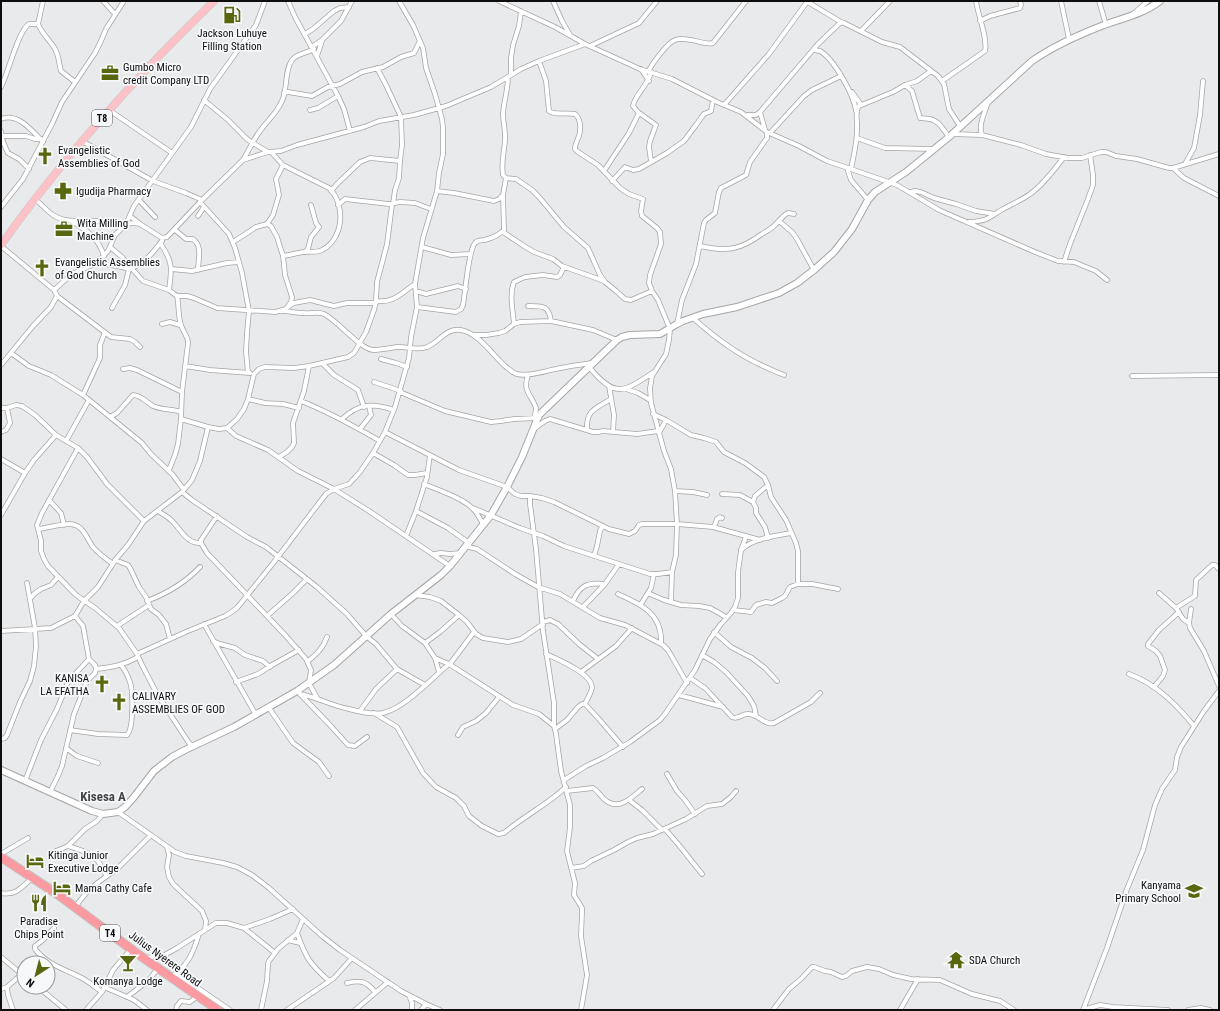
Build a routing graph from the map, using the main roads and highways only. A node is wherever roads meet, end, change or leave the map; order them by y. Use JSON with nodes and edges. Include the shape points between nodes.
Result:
{"nodes":[{"id":1,"x":214,"y":1,"type":"edge"},
{"id":2,"x":1,"y":246,"type":"edge"},
{"id":3,"x":1,"y":856,"type":"edge"},
{"id":4,"x":218,"y":1010,"type":"edge"}],
"edges":[{"from":1,"to":2,"type":"main road","number":"T8","via":[[146,70],[82,141]]},
{"from":3,"to":4,"type":"highway","name":"Julius Nyerere Road","number":"T4","via":[[158,968],[174,975]]}]}
